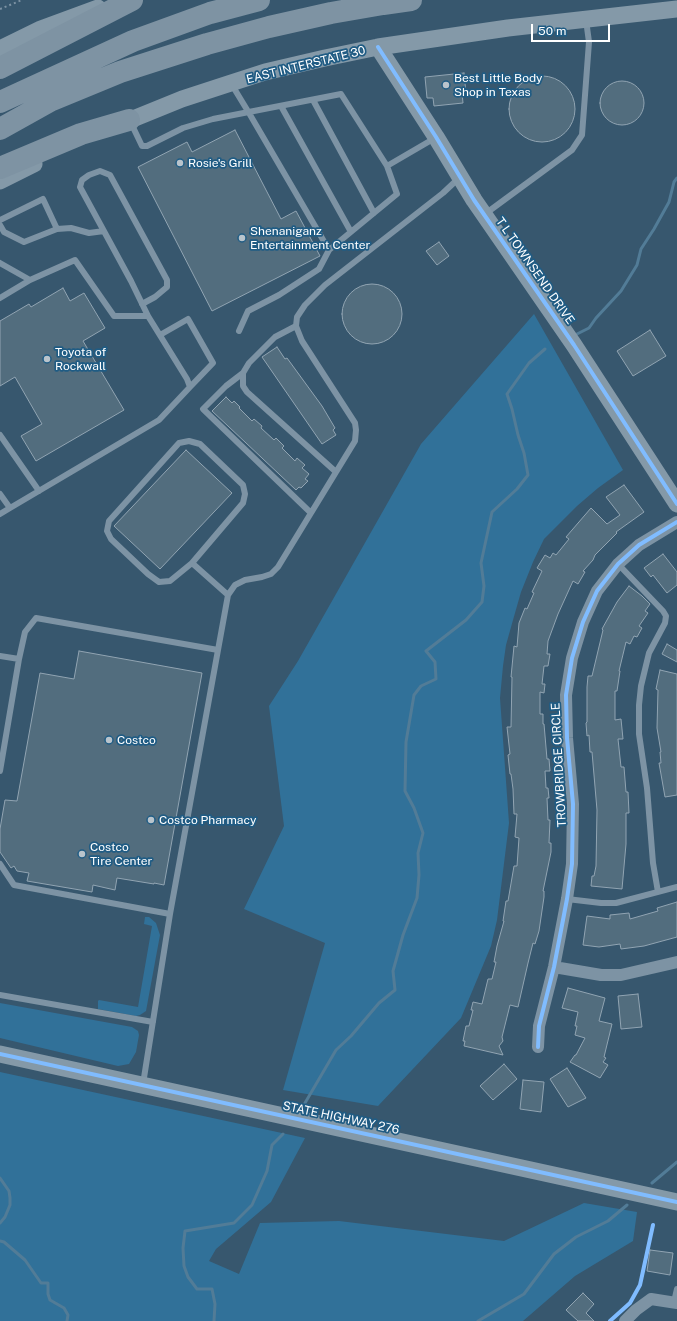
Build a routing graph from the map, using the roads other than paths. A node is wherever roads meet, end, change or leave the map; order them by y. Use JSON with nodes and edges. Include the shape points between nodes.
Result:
{"nodes":[{"id":1,"x":121,"y":0,"type":"edge"},
{"id":2,"x":132,"y":0,"type":"edge"},
{"id":3,"x":259,"y":0,"type":"edge"},
{"id":4,"x":412,"y":0,"type":"edge"},
{"id":5,"x":677,"y":9,"type":"edge"},
{"id":6,"x":586,"y":20,"type":"junction"},
{"id":7,"x":378,"y":47,"type":"junction"},
{"id":8,"x":0,"y":49,"type":"edge"},
{"id":9,"x":0,"y":68,"type":"edge"},
{"id":10,"x":231,"y":83,"type":"junction"},
{"id":11,"x":313,"y":100,"type":"junction"},
{"id":12,"x":0,"y":102,"type":"edge"},
{"id":13,"x":281,"y":106,"type":"junction"},
{"id":14,"x":249,"y":113,"type":"junction"},
{"id":15,"x":129,"y":120,"type":"junction"},
{"id":16,"x":0,"y":129,"type":"edge"},
{"id":17,"x":436,"y":137,"type":"junction"},
{"id":18,"x":387,"y":166,"type":"junction"},
{"id":19,"x":0,"y":168,"type":"edge"},
{"id":20,"x":460,"y":177,"type":"junction"},
{"id":21,"x":0,"y":181,"type":"edge"},
{"id":22,"x":374,"y":213,"type":"junction"},
{"id":23,"x":484,"y":214,"type":"junction"},
{"id":24,"x":0,"y":220,"type":"edge"},
{"id":25,"x":0,"y":224,"type":"edge"},
{"id":26,"x":58,"y":229,"type":"junction"},
{"id":27,"x":104,"y":231,"type":"junction"},
{"id":28,"x":351,"y":232,"type":"junction"},
{"id":29,"x":329,"y":250,"type":"junction"},
{"id":30,"x":0,"y":264,"type":"edge"},
{"id":31,"x":30,"y":280,"type":"junction"},
{"id":32,"x":0,"y":298,"type":"edge"},
{"id":33,"x":142,"y":304,"type":"junction"},
{"id":34,"x":148,"y":316,"type":"junction"},
{"id":35,"x":296,"y":326,"type":"junction"},
{"id":36,"x":239,"y":331,"type":"dead end"},
{"id":37,"x":160,"y":335,"type":"junction"},
{"id":38,"x":243,"y":373,"type":"junction"},
{"id":39,"x":190,"y":387,"type":"junction"},
{"id":40,"x":0,"y":435,"type":"edge"},
{"id":41,"x":336,"y":472,"type":"junction"},
{"id":42,"x":39,"y":490,"type":"junction"},
{"id":43,"x":0,"y":494,"type":"edge"},
{"id":44,"x":677,"y":504,"type":"edge"},
{"id":45,"x":10,"y":508,"type":"junction"},
{"id":46,"x":311,"y":512,"type":"junction"},
{"id":47,"x":0,"y":514,"type":"edge"},
{"id":48,"x":677,"y":522,"type":"edge"},
{"id":49,"x":192,"y":562,"type":"junction"},
{"id":50,"x":618,"y":564,"type":"junction"},
{"id":51,"x":228,"y":595,"type":"junction"},
{"id":52,"x":218,"y":650,"type":"junction"},
{"id":53,"x":0,"y":656,"type":"edge"},
{"id":54,"x":19,"y":659,"type":"junction"},
{"id":55,"x":0,"y":771,"type":"edge"},
{"id":56,"x":0,"y":864,"type":"edge"},
{"id":57,"x":677,"y":887,"type":"edge"},
{"id":58,"x":658,"y":892,"type":"junction"},
{"id":59,"x":567,"y":899,"type":"junction"},
{"id":60,"x":170,"y":914,"type":"junction"},
{"id":61,"x":677,"y":962,"type":"edge"},
{"id":62,"x":554,"y":966,"type":"junction"},
{"id":63,"x":0,"y":995,"type":"edge"},
{"id":64,"x":153,"y":1022,"type":"junction"},
{"id":65,"x":538,"y":1047,"type":"dead end"},
{"id":66,"x":0,"y":1054,"type":"edge"},
{"id":67,"x":143,"y":1085,"type":"junction"},
{"id":68,"x":677,"y":1202,"type":"edge"},
{"id":69,"x":677,"y":1289,"type":"edge"},
{"id":70,"x":675,"y":1303,"type":"edge"},
{"id":71,"x":624,"y":1321,"type":"edge"}],
"edges":[{"from":1,"to":8,"type":"street","via":[[41,29]]},
{"from":2,"to":9,"type":"highway"},
{"from":3,"to":12,"type":"highway","via":[[210,13],[133,41]]},
{"from":4,"to":16,"type":"highway","via":[[268,27],[207,44],[120,72],[59,97]]},
{"from":5,"to":6,"type":"street","name":"EAST INTERSTATE 30"},
{"from":6,"to":7,"type":"street","name":"EAST INTERSTATE 30","via":[[508,28]]},
{"from":6,"to":23,"type":"lane","via":[[589,42],[582,135],[572,150]]},
{"from":7,"to":10,"type":"street","name":"EAST INTERSTATE 30","via":[[265,72]]},
{"from":7,"to":17,"type":"street","name":"T L TOWNSEND DRIVE"},
{"from":10,"to":14,"type":"lane"},
{"from":10,"to":15,"type":"street","name":"EAST INTERSTATE 30"},
{"from":11,"to":13,"type":"lane"},
{"from":11,"to":18,"type":"lane","via":[[341,94]]},
{"from":11,"to":22,"type":"lane"},
{"from":13,"to":14,"type":"lane"},
{"from":13,"to":28,"type":"lane"},
{"from":14,"to":15,"type":"lane","via":[[213,119],[183,128],[147,146],[142,146]]},
{"from":14,"to":29,"type":"lane"},
{"from":15,"to":19,"type":"highway","via":[[81,134]]},
{"from":15,"to":21,"type":"street","name":"EAST INTERSTATE 30"},
{"from":17,"to":18,"type":"lane"},
{"from":17,"to":20,"type":"street","name":"T L TOWNSEND DRIVE"},
{"from":18,"to":22,"type":"lane","via":[[397,194]]},
{"from":20,"to":23,"type":"street","name":"T L TOWNSEND DRIVE"},
{"from":20,"to":35,"type":"lane","via":[[325,285],[305,305],[297,317]]},
{"from":22,"to":28,"type":"lane"},
{"from":23,"to":44,"type":"street","name":"T L TOWNSEND DRIVE","via":[[574,345]]},
{"from":24,"to":26,"type":"lane","via":[[43,199]]},
{"from":25,"to":26,"type":"lane","via":[[4,232],[24,242]]},
{"from":26,"to":27,"type":"lane","via":[[71,228],[89,233]]},
{"from":27,"to":33,"type":"lane"},
{"from":27,"to":33,"type":"lane","via":[[80,187],[82,180],[100,171],[110,175],[167,280],[167,286]]},
{"from":28,"to":29,"type":"lane"},
{"from":29,"to":36,"type":"lane","via":[[319,269],[279,295],[248,311]]},
{"from":30,"to":31,"type":"lane"},
{"from":31,"to":32,"type":"lane"},
{"from":31,"to":34,"type":"lane","via":[[75,260],[114,316]]},
{"from":33,"to":34,"type":"lane"},
{"from":34,"to":37,"type":"lane"},
{"from":35,"to":38,"type":"lane","via":[[275,336],[249,363]]},
{"from":35,"to":41,"type":"lane","via":[[307,350],[355,424],[355,441]]},
{"from":37,"to":39,"type":"lane"},
{"from":37,"to":39,"type":"lane","via":[[188,319],[213,362]]},
{"from":38,"to":41,"type":"lane","via":[[243,386],[247,392]]},
{"from":38,"to":46,"type":"lane","via":[[203,409]]},
{"from":39,"to":42,"type":"lane","via":[[159,420]]},
{"from":40,"to":42,"type":"lane"},
{"from":41,"to":46,"type":"lane"},
{"from":42,"to":45,"type":"lane"},
{"from":43,"to":45,"type":"lane"},
{"from":45,"to":47,"type":"lane"},
{"from":46,"to":51,"type":"lane","via":[[278,567],[262,578],[245,580],[235,585]]},
{"from":48,"to":50,"type":"street","name":"TROWBRIDGE CIRCLE","via":[[639,545]]},
{"from":49,"to":49,"type":"lane","via":[[243,503],[246,494],[243,485],[200,444],[190,441],[179,443],[109,521],[107,531],[111,539],[159,582],[170,581]]},
{"from":49,"to":51,"type":"lane"},
{"from":50,"to":58,"type":"lane","via":[[666,616],[665,623],[649,653],[639,705],[639,734],[647,788],[652,863]]},
{"from":50,"to":59,"type":"street","name":"TROWBRIDGE CIRCLE","via":[[597,591],[583,622],[572,658],[566,695],[573,804],[572,864]]},
{"from":51,"to":52,"type":"lane"},
{"from":52,"to":54,"type":"lane","via":[[36,618],[25,632]]},
{"from":52,"to":60,"type":"lane"},
{"from":53,"to":54,"type":"lane"},
{"from":54,"to":55,"type":"lane"},
{"from":56,"to":60,"type":"lane","via":[[14,885]]},
{"from":57,"to":58,"type":"lane"},
{"from":58,"to":59,"type":"lane","via":[[616,903]]},
{"from":59,"to":62,"type":"street","name":"TROWBRIDGE CIRCLE"},
{"from":60,"to":64,"type":"lane"},
{"from":61,"to":62,"type":"street","via":[[620,976]]},
{"from":62,"to":65,"type":"street","name":"TROWBRIDGE CIRCLE","via":[[539,1026]]},
{"from":63,"to":64,"type":"lane"},
{"from":64,"to":67,"type":"lane"},
{"from":66,"to":67,"type":"street","name":"STATE HIGHWAY 276"},
{"from":67,"to":68,"type":"street","name":"STATE HIGHWAY 276"},
{"from":69,"to":70,"type":"lane"},
{"from":70,"to":71,"type":"street","via":[[651,1299]]}]}
